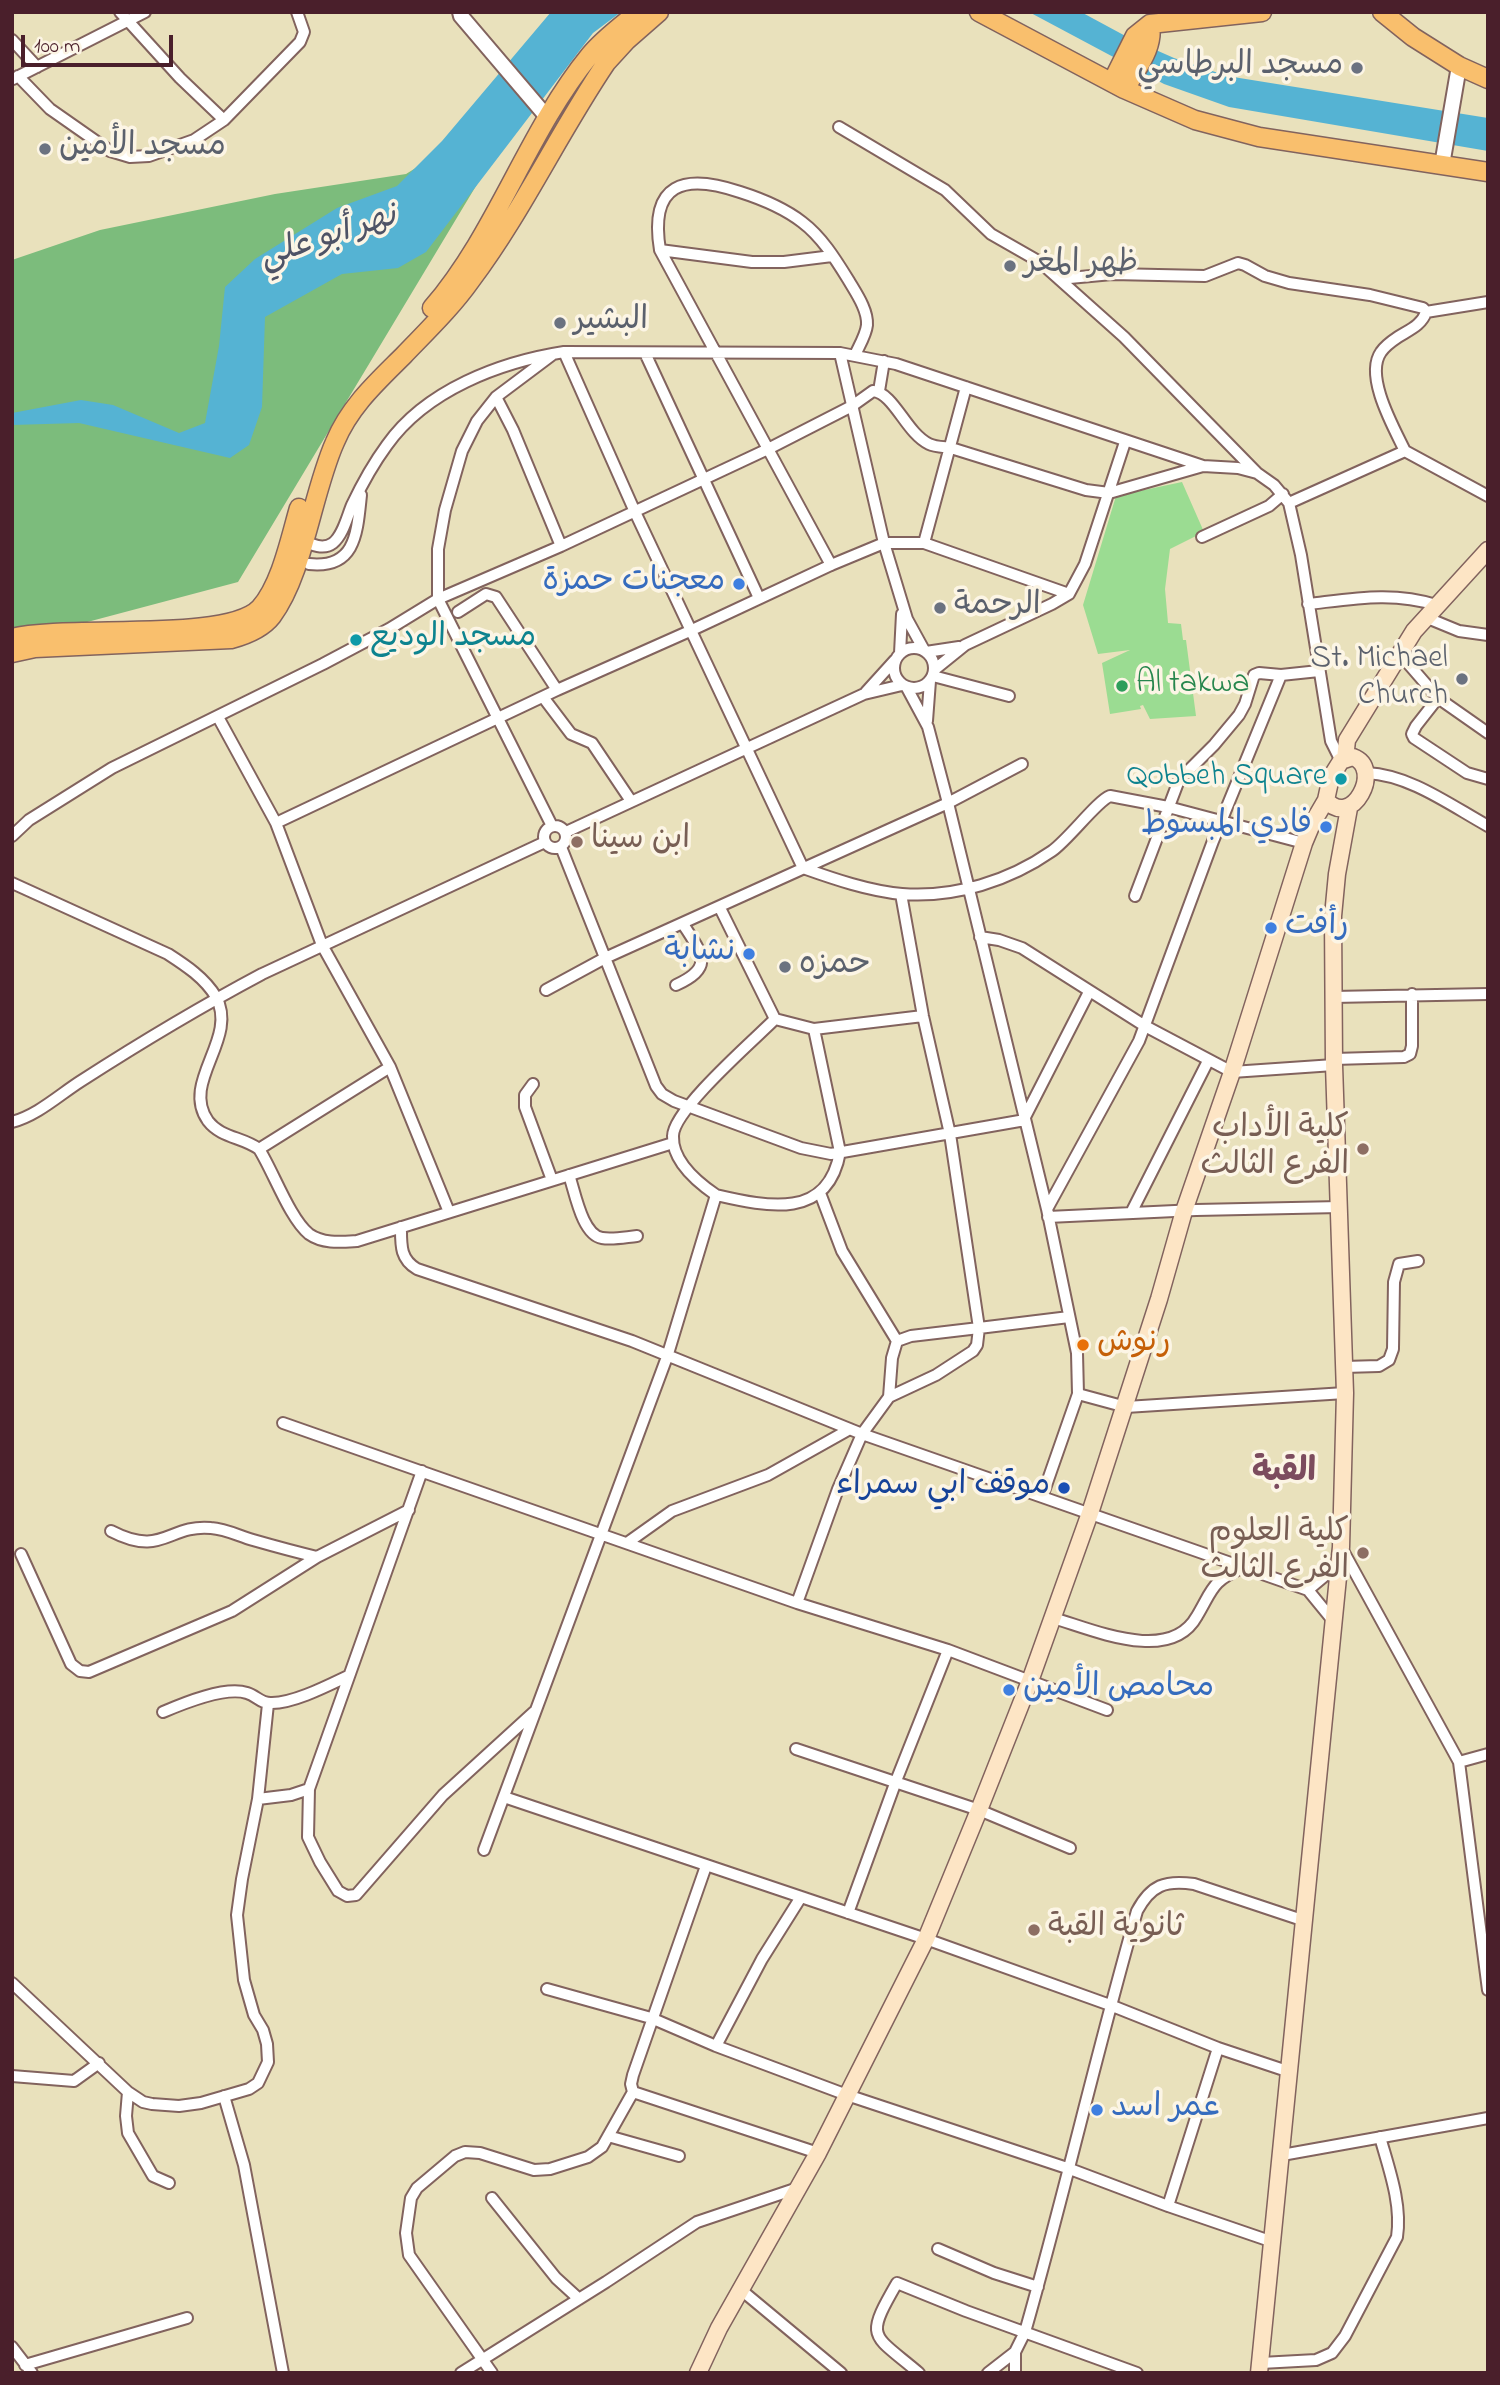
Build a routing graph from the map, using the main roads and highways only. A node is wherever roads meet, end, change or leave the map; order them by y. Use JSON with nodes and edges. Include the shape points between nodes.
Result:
{"nodes":[{"id":1,"x":638,"y":12,"type":"edge"},
{"id":2,"x":659,"y":12,"type":"edge"},
{"id":3,"x":979,"y":12,"type":"edge"},
{"id":4,"x":1000,"y":12,"type":"edge"},
{"id":5,"x":1262,"y":12,"type":"edge"},
{"id":6,"x":1382,"y":12,"type":"edge"},
{"id":7,"x":1125,"y":73,"type":"junction"},
{"id":8,"x":1488,"y":79,"type":"edge"},
{"id":9,"x":544,"y":114,"type":"junction"},
{"id":10,"x":1444,"y":155,"type":"junction"},
{"id":11,"x":1488,"y":161,"type":"edge"},
{"id":12,"x":1488,"y":172,"type":"edge"},
{"id":13,"x":492,"y":252,"type":"junction"},
{"id":14,"x":1488,"y":550,"type":"edge"},
{"id":15,"x":12,"y":638,"type":"edge"},
{"id":16,"x":12,"y":653,"type":"edge"},
{"id":17,"x":1343,"y":760,"type":"junction"},
{"id":18,"x":1326,"y":800,"type":"junction"},
{"id":19,"x":1349,"y":808,"type":"junction"},
{"id":20,"x":1260,"y":2368,"type":"edge"},
{"id":21,"x":698,"y":2373,"type":"edge"}],
"edges":[{"from":1,"to":9,"type":"main road","via":[[592,53]]},
{"from":2,"to":13,"type":"main road","via":[[606,63]]},
{"from":3,"to":10,"type":"main road","via":[[1124,89],[1195,120],[1259,137]]},
{"from":4,"to":7,"type":"main road"},
{"from":5,"to":7,"type":"main road","via":[[1145,34]]},
{"from":6,"to":8,"type":"main road","via":[[1413,37]]},
{"from":7,"to":10,"type":"main road","via":[[1198,110],[1242,122]]},
{"from":9,"to":13,"type":"main road","via":[[549,129],[546,141],[502,222]]},
{"from":9,"to":15,"type":"main road","via":[[451,287],[348,397],[326,434],[311,468],[288,558],[257,610],[240,621],[195,628],[59,631]]},
{"from":10,"to":11,"type":"main road"},
{"from":10,"to":12,"type":"main road"},
{"from":13,"to":16,"type":"main road","via":[[460,296],[350,413],[321,475],[303,540],[271,618],[245,636]]},
{"from":14,"to":17,"type":"main road","via":[[1430,611],[1399,653],[1347,740]]},
{"from":17,"to":18,"type":"main road","via":[[1331,777]]},
{"from":17,"to":19,"type":"main road","via":[[1361,761],[1367,773]]},
{"from":18,"to":19,"type":"main road"},
{"from":18,"to":21,"type":"main road","via":[[1304,843],[1090,1513],[979,1810],[926,1939],[818,2153]]},
{"from":19,"to":20,"type":"main road","via":[[1333,916],[1345,1393],[1341,1547]]}]}
